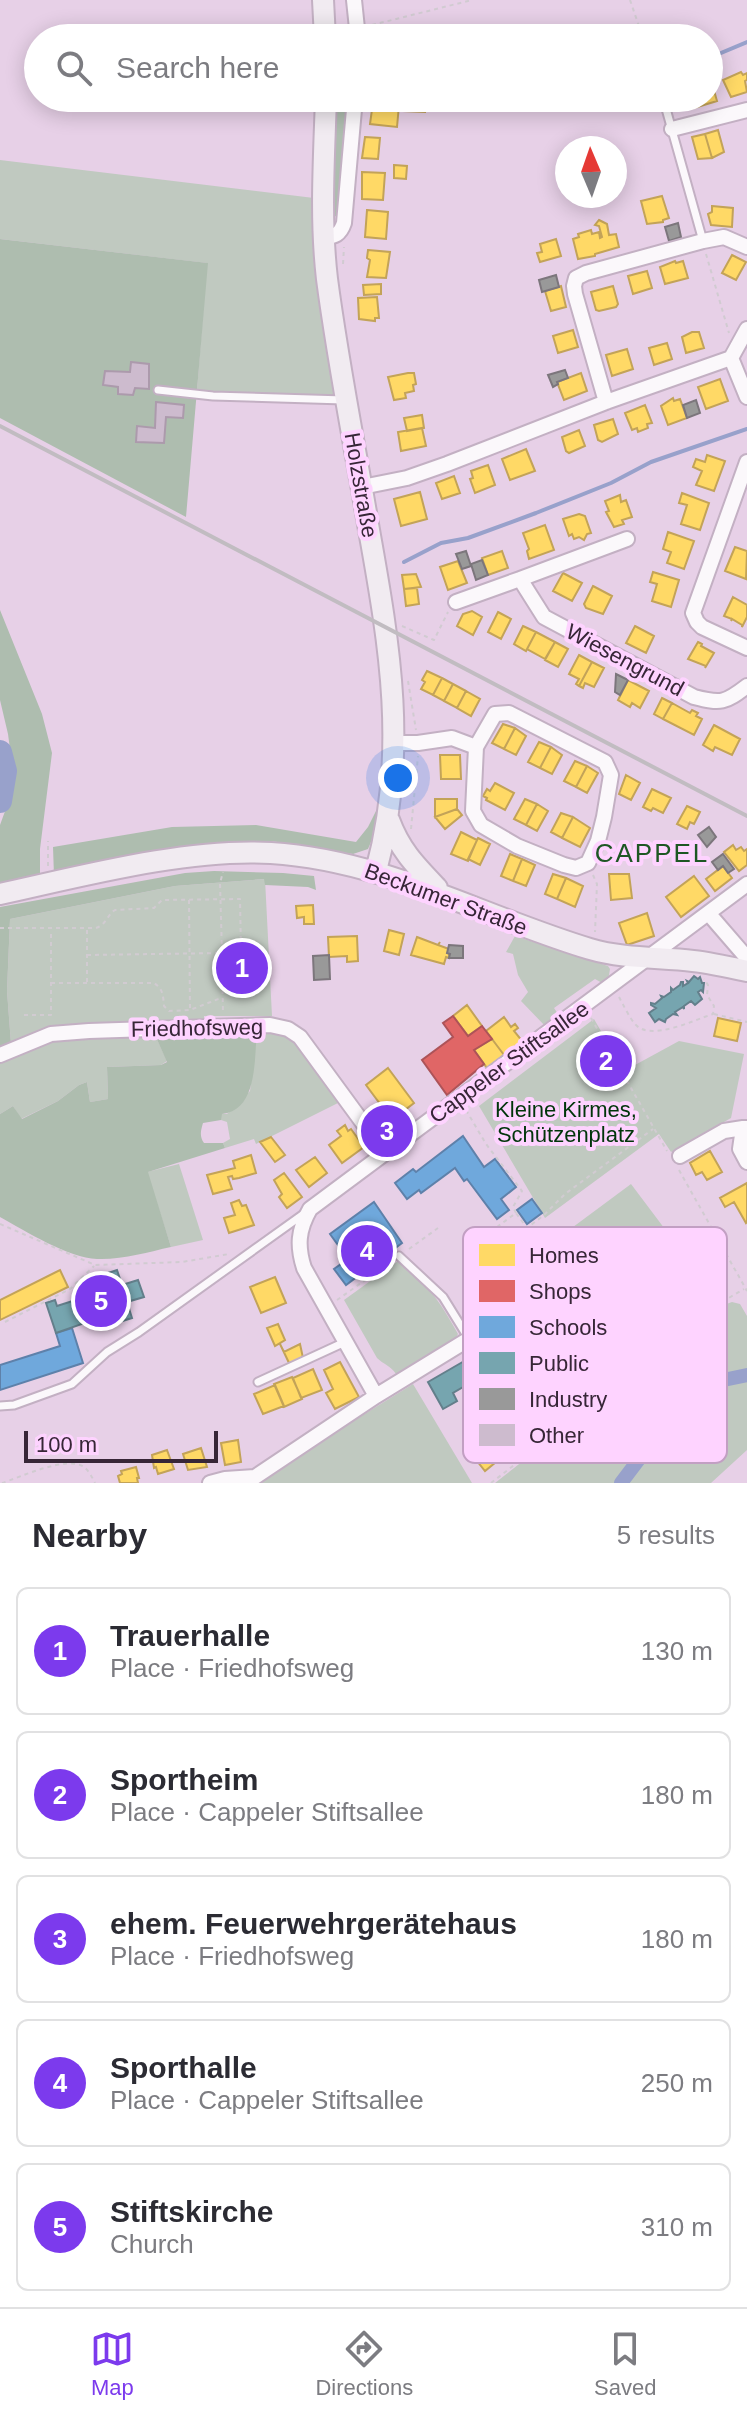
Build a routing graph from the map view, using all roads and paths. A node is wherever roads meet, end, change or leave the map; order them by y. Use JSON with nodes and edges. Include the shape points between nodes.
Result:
{"nodes":[{"id":1,"x":323,"y":0,"type":"edge"},
{"id":2,"x":354,"y":0,"type":"edge"},
{"id":3,"x":472,"y":0,"type":"edge"},
{"id":4,"x":630,"y":0,"type":"edge"},
{"id":5,"x":324,"y":24,"type":"edge"},
{"id":6,"x":357,"y":24,"type":"edge"},
{"id":7,"x":387,"y":24,"type":"edge"},
{"id":8,"x":638,"y":24,"type":"edge"},
{"id":9,"x":747,"y":110,"type":"edge"},
{"id":10,"x":325,"y":112,"type":"edge"},
{"id":11,"x":354,"y":112,"type":"edge"},
{"id":12,"x":667,"y":112,"type":"edge"},
{"id":13,"x":672,"y":129,"type":"junction"},
{"id":14,"x":323,"y":238,"type":"junction"},
{"id":15,"x":703,"y":241,"type":"junction"},
{"id":16,"x":747,"y":247,"type":"edge"},
{"id":17,"x":747,"y":329,"type":"edge"},
{"id":18,"x":731,"y":358,"type":"junction"},
{"id":19,"x":158,"y":390,"type":"dead end"},
{"id":20,"x":747,"y":397,"type":"edge"},
{"id":21,"x":346,"y":400,"type":"junction"},
{"id":22,"x":606,"y":402,"type":"junction"},
{"id":23,"x":747,"y":462,"type":"edge"},
{"id":24,"x":362,"y":487,"type":"junction"},
{"id":25,"x":627,"y":539,"type":"dead end"},
{"id":26,"x":520,"y":579,"type":"junction"},
{"id":27,"x":456,"y":602,"type":"joint"},
{"id":28,"x":400,"y":624,"type":"dead end"},
{"id":29,"x":747,"y":648,"type":"edge"},
{"id":30,"x":747,"y":686,"type":"edge"},
{"id":31,"x":395,"y":743,"type":"junction"},
{"id":32,"x":476,"y":747,"type":"junction"},
{"id":33,"x":389,"y":820,"type":"junction"},
{"id":34,"x":48,"y":841,"type":"dead end"},
{"id":35,"x":588,"y":863,"type":"junction"},
{"id":36,"x":223,"y":869,"type":"dead end"},
{"id":37,"x":376,"y":871,"type":"junction"},
{"id":38,"x":48,"y":883,"type":"junction"},
{"id":39,"x":747,"y":884,"type":"edge"},
{"id":40,"x":0,"y":894,"type":"edge"},
{"id":41,"x":443,"y":894,"type":"junction"},
{"id":42,"x":221,"y":899,"type":"junction"},
{"id":43,"x":189,"y":900,"type":"junction"},
{"id":44,"x":709,"y":914,"type":"junction"},
{"id":45,"x":0,"y":928,"type":"edge"},
{"id":46,"x":51,"y":929,"type":"junction"},
{"id":47,"x":87,"y":929,"type":"junction"},
{"id":48,"x":594,"y":950,"type":"junction"},
{"id":49,"x":189,"y":953,"type":"junction"},
{"id":50,"x":222,"y":953,"type":"junction"},
{"id":51,"x":87,"y":955,"type":"junction"},
{"id":52,"x":647,"y":958,"type":"junction"},
{"id":53,"x":747,"y":958,"type":"edge"},
{"id":54,"x":747,"y":971,"type":"edge"},
{"id":55,"x":704,"y":979,"type":"dead end"},
{"id":56,"x":51,"y":983,"type":"junction"},
{"id":57,"x":87,"y":983,"type":"junction"},
{"id":58,"x":612,"y":985,"type":"junction"},
{"id":59,"x":222,"y":998,"type":"junction"},
{"id":60,"x":583,"y":1008,"type":"junction"},
{"id":61,"x":190,"y":1010,"type":"junction"},
{"id":62,"x":713,"y":1014,"type":"junction"},
{"id":63,"x":24,"y":1015,"type":"dead end"},
{"id":64,"x":747,"y":1022,"type":"edge"},
{"id":65,"x":223,"y":1026,"type":"junction"},
{"id":66,"x":0,"y":1055,"type":"edge"},
{"id":67,"x":459,"y":1098,"type":"junction"},
{"id":68,"x":654,"y":1128,"type":"junction"},
{"id":69,"x":745,"y":1128,"type":"edge"},
{"id":70,"x":385,"y":1153,"type":"junction"},
{"id":71,"x":680,"y":1156,"type":"dead end"},
{"id":72,"x":747,"y":1162,"type":"edge"},
{"id":73,"x":310,"y":1209,"type":"junction"},
{"id":74,"x":516,"y":1213,"type":"junction"},
{"id":75,"x":0,"y":1224,"type":"edge"},
{"id":76,"x":497,"y":1227,"type":"dead end"},
{"id":77,"x":526,"y":1227,"type":"edge"},
{"id":78,"x":528,"y":1227,"type":"edge"},
{"id":79,"x":710,"y":1227,"type":"edge"},
{"id":80,"x":438,"y":1228,"type":"dead end"},
{"id":81,"x":254,"y":1249,"type":"junction"},
{"id":82,"x":399,"y":1256,"type":"junction"},
{"id":83,"x":727,"y":1257,"type":"edge"},
{"id":84,"x":95,"y":1265,"type":"junction"},
{"id":85,"x":746,"y":1290,"type":"edge"},
{"id":86,"x":727,"y":1300,"type":"edge"},
{"id":87,"x":326,"y":1307,"type":"junction"},
{"id":88,"x":5,"y":1322,"type":"dead end"},
{"id":89,"x":463,"y":1329,"type":"edge"},
{"id":90,"x":345,"y":1342,"type":"junction"},
{"id":91,"x":463,"y":1343,"type":"edge"},
{"id":92,"x":258,"y":1382,"type":"dead end"},
{"id":93,"x":376,"y":1396,"type":"junction"},
{"id":94,"x":0,"y":1406,"type":"edge"},
{"id":95,"x":516,"y":1463,"type":"edge"},
{"id":96,"x":2,"y":1483,"type":"edge"},
{"id":97,"x":95,"y":1483,"type":"edge"},
{"id":98,"x":210,"y":1483,"type":"edge"},
{"id":99,"x":491,"y":1483,"type":"edge"}],
"edges":[{"from":1,"to":5,"type":"main road"},
{"from":2,"to":6,"type":"street"},
{"from":3,"to":7,"type":"path"},
{"from":4,"to":8,"type":"path"},
{"from":9,"to":13,"type":"street"},
{"from":10,"to":14,"type":"main road","name":"Holzstraße"},
{"from":11,"to":14,"type":"street","via":[[344,223],[341,232]]},
{"from":12,"to":13,"type":"lane"},
{"from":13,"to":15,"type":"lane"},
{"from":14,"to":21,"type":"main road","name":"Holzstraße"},
{"from":15,"to":16,"type":"street","via":[[724,237]]},
{"from":15,"to":18,"type":"path","via":[[730,336]]},
{"from":15,"to":22,"type":"street","via":[[576,278],[575,294]]},
{"from":17,"to":18,"type":"street"},
{"from":18,"to":20,"type":"street"},
{"from":18,"to":22,"type":"street"},
{"from":19,"to":21,"type":"lane"},
{"from":21,"to":24,"type":"main road","name":"Holzstraße"},
{"from":22,"to":24,"type":"street","via":[[407,478]]},
{"from":23,"to":29,"type":"street","via":[[693,613],[702,627]]},
{"from":24,"to":31,"type":"main road","name":"Holzstraße","via":[[387,630]]},
{"from":25,"to":26,"type":"street"},
{"from":26,"to":27,"type":"street"},
{"from":26,"to":30,"type":"street","name":"Wiesengrund","via":[[544,617],[694,697],[727,701]]},
{"from":27,"to":28,"type":"path","via":[[434,640]]},
{"from":31,"to":32,"type":"street","via":[[452,738]]},
{"from":31,"to":33,"type":"main road","name":"Holzstraße"},
{"from":32,"to":35,"type":"street","via":[[473,811],[481,825],[564,865]]},
{"from":32,"to":35,"type":"street","via":[[495,714],[509,713],[605,762],[611,775],[604,817]]},
{"from":33,"to":37,"type":"main road","name":"Holzstraße"},
{"from":33,"to":41,"type":"main road","via":[[406,856]]},
{"from":34,"to":38,"type":"path"},
{"from":35,"to":48,"type":"path","via":[[597,884]]},
{"from":36,"to":42,"type":"path"},
{"from":37,"to":38,"type":"main road","name":"Beckumer Straße","via":[[314,858],[241,853]]},
{"from":37,"to":41,"type":"main road","name":"Beckumer Straße"},
{"from":38,"to":40,"type":"main road","name":"Beckumer Straße"},
{"from":39,"to":44,"type":"street","name":"Cappeler Stiftsallee"},
{"from":41,"to":48,"type":"main road","name":"Beckumer Straße"},
{"from":42,"to":43,"type":"path"},
{"from":42,"to":50,"type":"path"},
{"from":42,"to":50,"type":"path","via":[[240,899],[241,912],[241,952]]},
{"from":43,"to":47,"type":"path","via":[[115,910],[102,926]]},
{"from":43,"to":49,"type":"path"},
{"from":44,"to":52,"type":"street","name":"Cappeler Stiftsallee"},
{"from":44,"to":53,"type":"street"},
{"from":45,"to":46,"type":"path"},
{"from":46,"to":47,"type":"path"},
{"from":46,"to":56,"type":"path"},
{"from":47,"to":51,"type":"path"},
{"from":48,"to":52,"type":"main road","name":"Beckumer Straße"},
{"from":49,"to":50,"type":"path"},
{"from":49,"to":51,"type":"path"},
{"from":49,"to":61,"type":"path"},
{"from":50,"to":59,"type":"path"},
{"from":51,"to":57,"type":"path"},
{"from":52,"to":54,"type":"main road","name":"Beckumer Straße"},
{"from":52,"to":58,"type":"street","name":"Cappeler Stiftsallee"},
{"from":55,"to":62,"type":"path"},
{"from":56,"to":57,"type":"path"},
{"from":56,"to":63,"type":"path","via":[[51,1015]]},
{"from":57,"to":61,"type":"path","via":[[154,983],[166,1009]]},
{"from":58,"to":60,"type":"street","name":"Cappeler Stiftsallee"},
{"from":58,"to":62,"type":"path","via":[[644,1032]]},
{"from":59,"to":61,"type":"path"},
{"from":59,"to":65,"type":"path"},
{"from":60,"to":67,"type":"street","name":"Cappeler Stiftsallee"},
{"from":60,"to":68,"type":"path"},
{"from":62,"to":64,"type":"path"},
{"from":65,"to":66,"type":"street","name":"Friedhofsweg","via":[[51,1034]]},
{"from":65,"to":70,"type":"street","name":"Friedhofsweg","via":[[270,1025],[300,1037]]},
{"from":67,"to":70,"type":"street","name":"Cappeler Stiftsallee"},
{"from":67,"to":74,"type":"path","via":[[522,1191],[513,1207]]},
{"from":68,"to":78,"type":"path"},
{"from":68,"to":79,"type":"path"},
{"from":69,"to":71,"type":"street","via":[[724,1131]]},
{"from":69,"to":72,"type":"street","via":[[740,1149]]},
{"from":70,"to":73,"type":"street","name":"Cappeler Stiftsallee"},
{"from":73,"to":81,"type":"lane","name":"Cappeler Stiftsallee"},
{"from":73,"to":87,"type":"street","via":[[299,1232],[298,1252]]},
{"from":74,"to":76,"type":"path"},
{"from":74,"to":77,"type":"path"},
{"from":75,"to":84,"type":"path"},
{"from":80,"to":82,"type":"path"},
{"from":81,"to":84,"type":"path","via":[[182,1262]]},
{"from":81,"to":94,"type":"lane","name":"Cappeler Stiftsallee","via":[[107,1352],[72,1384]]},
{"from":82,"to":87,"type":"path"},
{"from":82,"to":89,"type":"lane","via":[[443,1297]]},
{"from":83,"to":85,"type":"path"},
{"from":84,"to":88,"type":"path","via":[[70,1289]]},
{"from":85,"to":86,"type":"path"},
{"from":87,"to":90,"type":"street"},
{"from":90,"to":92,"type":"lane"},
{"from":90,"to":93,"type":"street"},
{"from":91,"to":93,"type":"street"},
{"from":93,"to":98,"type":"street","via":[[255,1477]]},
{"from":95,"to":99,"type":"path"},
{"from":96,"to":97,"type":"path","via":[[73,1462],[83,1466]]}]}
